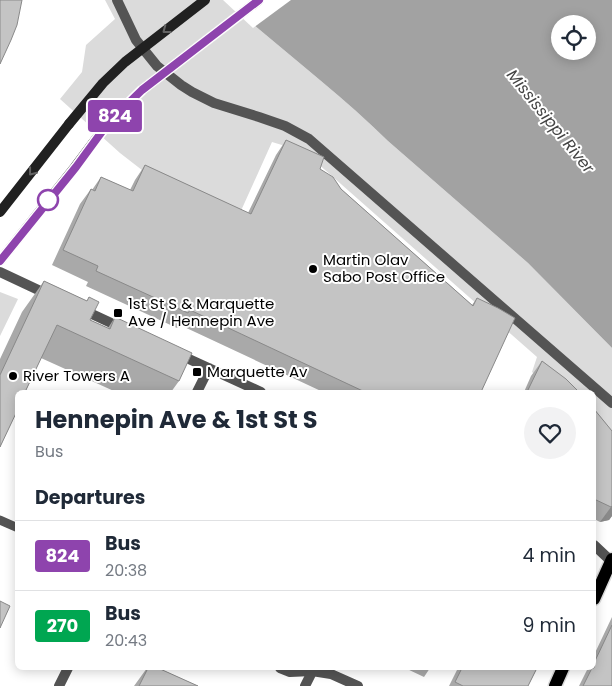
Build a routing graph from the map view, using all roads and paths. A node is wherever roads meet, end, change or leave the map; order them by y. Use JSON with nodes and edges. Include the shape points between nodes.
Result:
{"nodes":[{"id":1,"x":117,"y":0,"type":"edge"},
{"id":2,"x":205,"y":0,"type":"edge"},
{"id":3,"x":259,"y":0,"type":"edge"},
{"id":4,"x":0,"y":212,"type":"edge"},
{"id":5,"x":0,"y":261,"type":"edge"},
{"id":6,"x":0,"y":272,"type":"edge"},
{"id":7,"x":131,"y":332,"type":"edge"},
{"id":8,"x":172,"y":351,"type":"edge"},
{"id":9,"x":209,"y":368,"type":"junction"},
{"id":10,"x":198,"y":390,"type":"edge"},
{"id":11,"x":257,"y":390,"type":"edge"},
{"id":12,"x":612,"y":403,"type":"edge"},
{"id":13,"x":0,"y":520,"type":"edge"},
{"id":14,"x":15,"y":527,"type":"edge"},
{"id":15,"x":596,"y":548,"type":"edge"},
{"id":16,"x":612,"y":561,"type":"edge"},
{"id":17,"x":596,"y":595,"type":"edge"},
{"id":18,"x":67,"y":670,"type":"edge"},
{"id":19,"x":285,"y":670,"type":"edge"},
{"id":20,"x":305,"y":670,"type":"edge"},
{"id":21,"x":313,"y":670,"type":"edge"},
{"id":22,"x":317,"y":670,"type":"edge"},
{"id":23,"x":562,"y":670,"type":"edge"},
{"id":24,"x":59,"y":686,"type":"edge"},
{"id":25,"x":305,"y":686,"type":"edge"},
{"id":26,"x":358,"y":686,"type":"edge"},
{"id":27,"x":554,"y":686,"type":"edge"}],
"edges":[{"from":1,"to":12,"type":"street","via":[[136,40],[157,66],[199,96],[285,126],[309,139]]},
{"from":2,"to":4,"type":"main road","one_way":true,"bridge":true,"via":[[103,83]]},
{"from":3,"to":5,"type":"main road","bridge":true,"via":[[142,90],[109,122]]},
{"from":6,"to":7,"type":"street"},
{"from":8,"to":9,"type":"street"},
{"from":9,"to":10,"type":"street"},
{"from":9,"to":11,"type":"street"},
{"from":13,"to":14,"type":"street"},
{"from":15,"to":16,"type":"street"},
{"from":16,"to":17,"type":"main road"},
{"from":18,"to":24,"type":"street"},
{"from":19,"to":20,"type":"street"},
{"from":21,"to":25,"type":"street"},
{"from":22,"to":26,"type":"street"},
{"from":23,"to":27,"type":"main road"}]}
